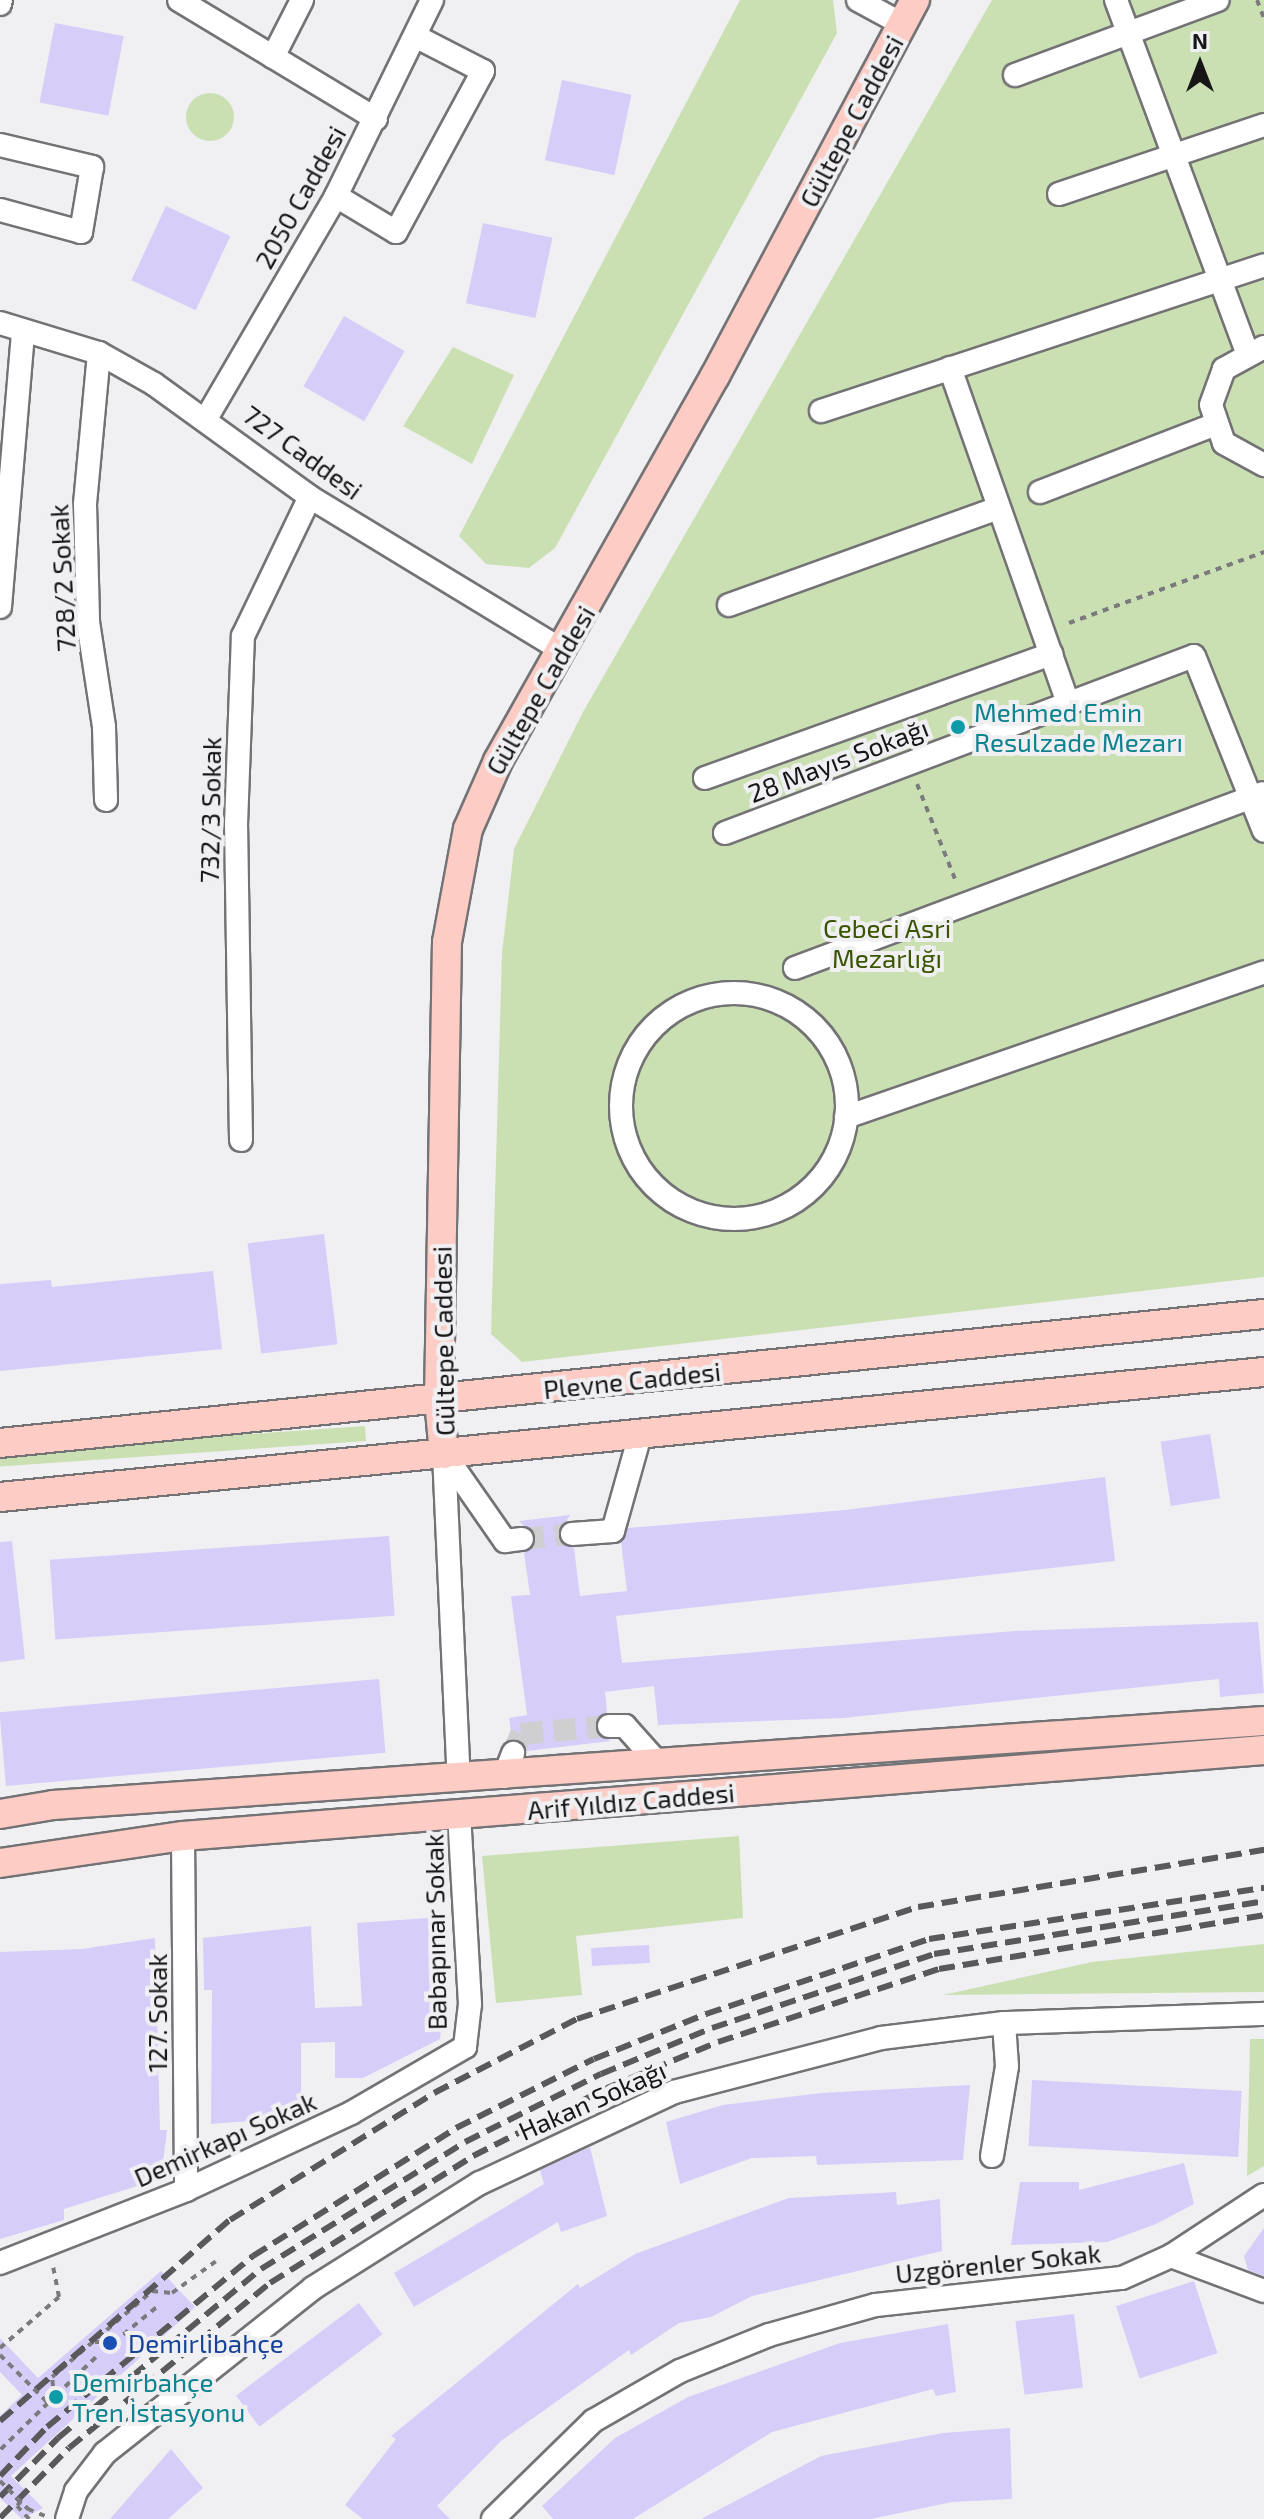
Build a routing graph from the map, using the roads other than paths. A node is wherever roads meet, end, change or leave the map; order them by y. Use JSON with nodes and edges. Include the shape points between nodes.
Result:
{"nodes":[{"id":1,"x":179,"y":0,"type":"edge"},
{"id":2,"x":302,"y":0,"type":"edge"},
{"id":3,"x":432,"y":0,"type":"edge"},
{"id":4,"x":1116,"y":0,"type":"edge"},
{"id":5,"x":1218,"y":0,"type":"edge"},
{"id":6,"x":868,"y":3,"type":"edge"},
{"id":7,"x":909,"y":12,"type":"edge"},
{"id":8,"x":1127,"y":32,"type":"junction"},
{"id":9,"x":415,"y":36,"type":"junction"},
{"id":10,"x":273,"y":57,"type":"junction"},
{"id":11,"x":1015,"y":75,"type":"dead end"},
{"id":12,"x":376,"y":119,"type":"junction"},
{"id":13,"x":1264,"y":125,"type":"edge"},
{"id":14,"x":0,"y":145,"type":"edge"},
{"id":15,"x":1172,"y":155,"type":"junction"},
{"id":16,"x":1059,"y":194,"type":"dead end"},
{"id":17,"x":336,"y":196,"type":"junction"},
{"id":18,"x":0,"y":210,"type":"edge"},
{"id":19,"x":1264,"y":265,"type":"edge"},
{"id":20,"x":1220,"y":279,"type":"junction"},
{"id":21,"x":0,"y":323,"type":"edge"},
{"id":22,"x":23,"y":331,"type":"junction"},
{"id":23,"x":1256,"y":349,"type":"edge"},
{"id":24,"x":99,"y":353,"type":"junction"},
{"id":25,"x":950,"y":368,"type":"junction"},
{"id":26,"x":821,"y":411,"type":"dead end"},
{"id":27,"x":207,"y":417,"type":"junction"},
{"id":28,"x":1214,"y":425,"type":"junction"},
{"id":29,"x":1264,"y":465,"type":"edge"},
{"id":30,"x":1040,"y":492,"type":"dead end"},
{"id":31,"x":310,"y":497,"type":"junction"},
{"id":32,"x":998,"y":508,"type":"junction"},
{"id":33,"x":729,"y":605,"type":"dead end"},
{"id":34,"x":0,"y":607,"type":"edge"},
{"id":35,"x":563,"y":651,"type":"junction"},
{"id":36,"x":1052,"y":654,"type":"junction"},
{"id":37,"x":1068,"y":703,"type":"junction"},
{"id":38,"x":705,"y":778,"type":"dead end"},
{"id":39,"x":1257,"y":795,"type":"edge"},
{"id":40,"x":106,"y":800,"type":"dead end"},
{"id":41,"x":1264,"y":831,"type":"edge"},
{"id":42,"x":725,"y":833,"type":"dead end"},
{"id":43,"x":795,"y":968,"type":"dead end"},
{"id":44,"x":1264,"y":972,"type":"edge"},
{"id":45,"x":846,"y":1117,"type":"junction"},
{"id":46,"x":241,"y":1140,"type":"dead end"},
{"id":47,"x":1264,"y":1314,"type":"edge"},
{"id":48,"x":1264,"y":1372,"type":"edge"},
{"id":49,"x":439,"y":1400,"type":"junction"},
{"id":50,"x":640,"y":1435,"type":"junction"},
{"id":51,"x":0,"y":1443,"type":"edge"},
{"id":52,"x":444,"y":1454,"type":"junction"},
{"id":53,"x":0,"y":1497,"type":"edge"},
{"id":54,"x":572,"y":1534,"type":"tunnel mouth"},
{"id":55,"x":522,"y":1539,"type":"tunnel mouth"},
{"id":56,"x":1264,"y":1721,"type":"edge"},
{"id":57,"x":609,"y":1726,"type":"tunnel mouth"},
{"id":58,"x":1264,"y":1750,"type":"edge"},
{"id":59,"x":659,"y":1764,"type":"junction"},
{"id":60,"x":459,"y":1779,"type":"junction"},
{"id":61,"x":0,"y":1814,"type":"edge"},
{"id":62,"x":459,"y":1815,"type":"junction"},
{"id":63,"x":183,"y":1836,"type":"junction"},
{"id":64,"x":0,"y":1863,"type":"edge"},
{"id":65,"x":1264,"y":2014,"type":"edge"},
{"id":66,"x":1004,"y":2023,"type":"junction"},
{"id":67,"x":465,"y":2047,"type":"joint"},
{"id":68,"x":992,"y":2156,"type":"dead end"},
{"id":69,"x":186,"y":2190,"type":"junction"},
{"id":70,"x":1264,"y":2195,"type":"edge"},
{"id":71,"x":1171,"y":2256,"type":"junction"},
{"id":72,"x":0,"y":2263,"type":"edge"},
{"id":73,"x":1264,"y":2291,"type":"edge"},
{"id":74,"x":67,"y":2519,"type":"edge"},
{"id":75,"x":493,"y":2519,"type":"edge"}],
"edges":[{"from":1,"to":10,"type":"street"},
{"from":2,"to":10,"type":"street"},
{"from":3,"to":9,"type":"street","name":"2050 Caddesi"},
{"from":4,"to":8,"type":"street"},
{"from":5,"to":8,"type":"street"},
{"from":6,"to":7,"type":"street"},
{"from":7,"to":35,"type":"main road","name":"Gültepe Caddesi"},
{"from":8,"to":11,"type":"street"},
{"from":8,"to":15,"type":"street"},
{"from":9,"to":12,"type":"street","name":"2050 Caddesi"},
{"from":9,"to":17,"type":"street","via":[[483,71],[396,232]]},
{"from":10,"to":12,"type":"street"},
{"from":12,"to":17,"type":"street","name":"2050 Caddesi"},
{"from":13,"to":15,"type":"street"},
{"from":14,"to":18,"type":"street","via":[[92,167],[81,232]]},
{"from":15,"to":16,"type":"street"},
{"from":15,"to":20,"type":"street"},
{"from":17,"to":27,"type":"street","name":"2050 Caddesi"},
{"from":19,"to":20,"type":"street"},
{"from":20,"to":23,"type":"street"},
{"from":20,"to":25,"type":"street"},
{"from":21,"to":22,"type":"street","name":"727 Caddesi"},
{"from":22,"to":24,"type":"street","name":"727 Caddesi"},
{"from":22,"to":34,"type":"street"},
{"from":23,"to":28,"type":"street","via":[[1224,369],[1215,386]]},
{"from":24,"to":27,"type":"street","name":"727 Caddesi"},
{"from":24,"to":40,"type":"street","name":"728/2 Sokak","via":[[85,504],[88,622],[104,727]]},
{"from":25,"to":26,"type":"street"},
{"from":25,"to":32,"type":"street"},
{"from":27,"to":31,"type":"street","name":"727 Caddesi"},
{"from":28,"to":29,"type":"street","via":[[1237,456]]},
{"from":28,"to":30,"type":"street"},
{"from":31,"to":35,"type":"street","name":"727 Caddesi"},
{"from":31,"to":46,"type":"street","name":"732/3 Sokak","via":[[243,636],[236,825]]},
{"from":32,"to":33,"type":"street"},
{"from":32,"to":36,"type":"street"},
{"from":35,"to":49,"type":"main road","name":"Gültepe Caddesi","via":[[480,796],[453,880],[447,942]]},
{"from":36,"to":37,"type":"street"},
{"from":36,"to":38,"type":"street"},
{"from":37,"to":39,"type":"street","name":"28 Mayıs Sokağı","via":[[1194,656]]},
{"from":37,"to":42,"type":"street","name":"28 Mayıs Sokağı"},
{"from":39,"to":41,"type":"street"},
{"from":39,"to":43,"type":"street"},
{"from":44,"to":45,"type":"street"},
{"from":45,"to":45,"type":"street","via":[[825,1173],[800,1199],[767,1214],[731,1219],[695,1212],[663,1194],[639,1167],[623,1132],[621,1093],[632,1056],[647,1035],[686,1003],[723,993],[762,996],[798,1011],[826,1038],[842,1070]]},
{"from":47,"to":49,"type":"main road","name":"Plevne Caddesi"},
{"from":48,"to":50,"type":"main road"},
{"from":49,"to":51,"type":"main road","name":"Plevne Caddesi"},
{"from":49,"to":52,"type":"main road","name":"Gültepe Caddesi"},
{"from":50,"to":52,"type":"main road"},
{"from":50,"to":54,"type":"street","via":[[613,1531]]},
{"from":52,"to":53,"type":"main road"},
{"from":52,"to":55,"type":"street","via":[[505,1541]]},
{"from":52,"to":60,"type":"street"},
{"from":56,"to":59,"type":"main road","name":"Arif Yıldız Caddesi"},
{"from":57,"to":59,"type":"street","via":[[625,1726]]},
{"from":58,"to":62,"type":"main road","name":"Arif Yıldız Caddesi"},
{"from":59,"to":60,"type":"main road","name":"Arif Yıldız Caddesi","via":[[508,1765]]},
{"from":60,"to":61,"type":"main road","name":"Arif Yıldız Caddesi","via":[[53,1805]]},
{"from":62,"to":63,"type":"main road","name":"Arif Yıldız Caddesi"},
{"from":62,"to":67,"type":"street","name":"Babapınar Sokak","via":[[470,2004]]},
{"from":63,"to":64,"type":"main road","name":"Arif Yıldız Caddesi"},
{"from":63,"to":69,"type":"street","name":"127. Sokak"},
{"from":65,"to":66,"type":"street","name":"Hakan Sokağı"},
{"from":66,"to":68,"type":"street","via":[[1007,2066]]},
{"from":66,"to":74,"type":"street","name":"Hakan Sokağı","via":[[881,2038],[771,2062],[674,2092],[480,2183],[313,2288],[166,2399],[105,2453],[76,2491]]},
{"from":67,"to":69,"type":"street","name":"Demirkapı Sokak","via":[[351,2113]]},
{"from":69,"to":72,"type":"street","name":"Demirkapı Sokak"},
{"from":70,"to":71,"type":"street","name":"Uzgörenler Sokak"},
{"from":71,"to":73,"type":"street"},
{"from":71,"to":75,"type":"street","name":"Uzgörenler Sokak","via":[[1122,2278],[957,2291],[876,2305],[769,2335],[680,2371],[593,2421]]}]}
